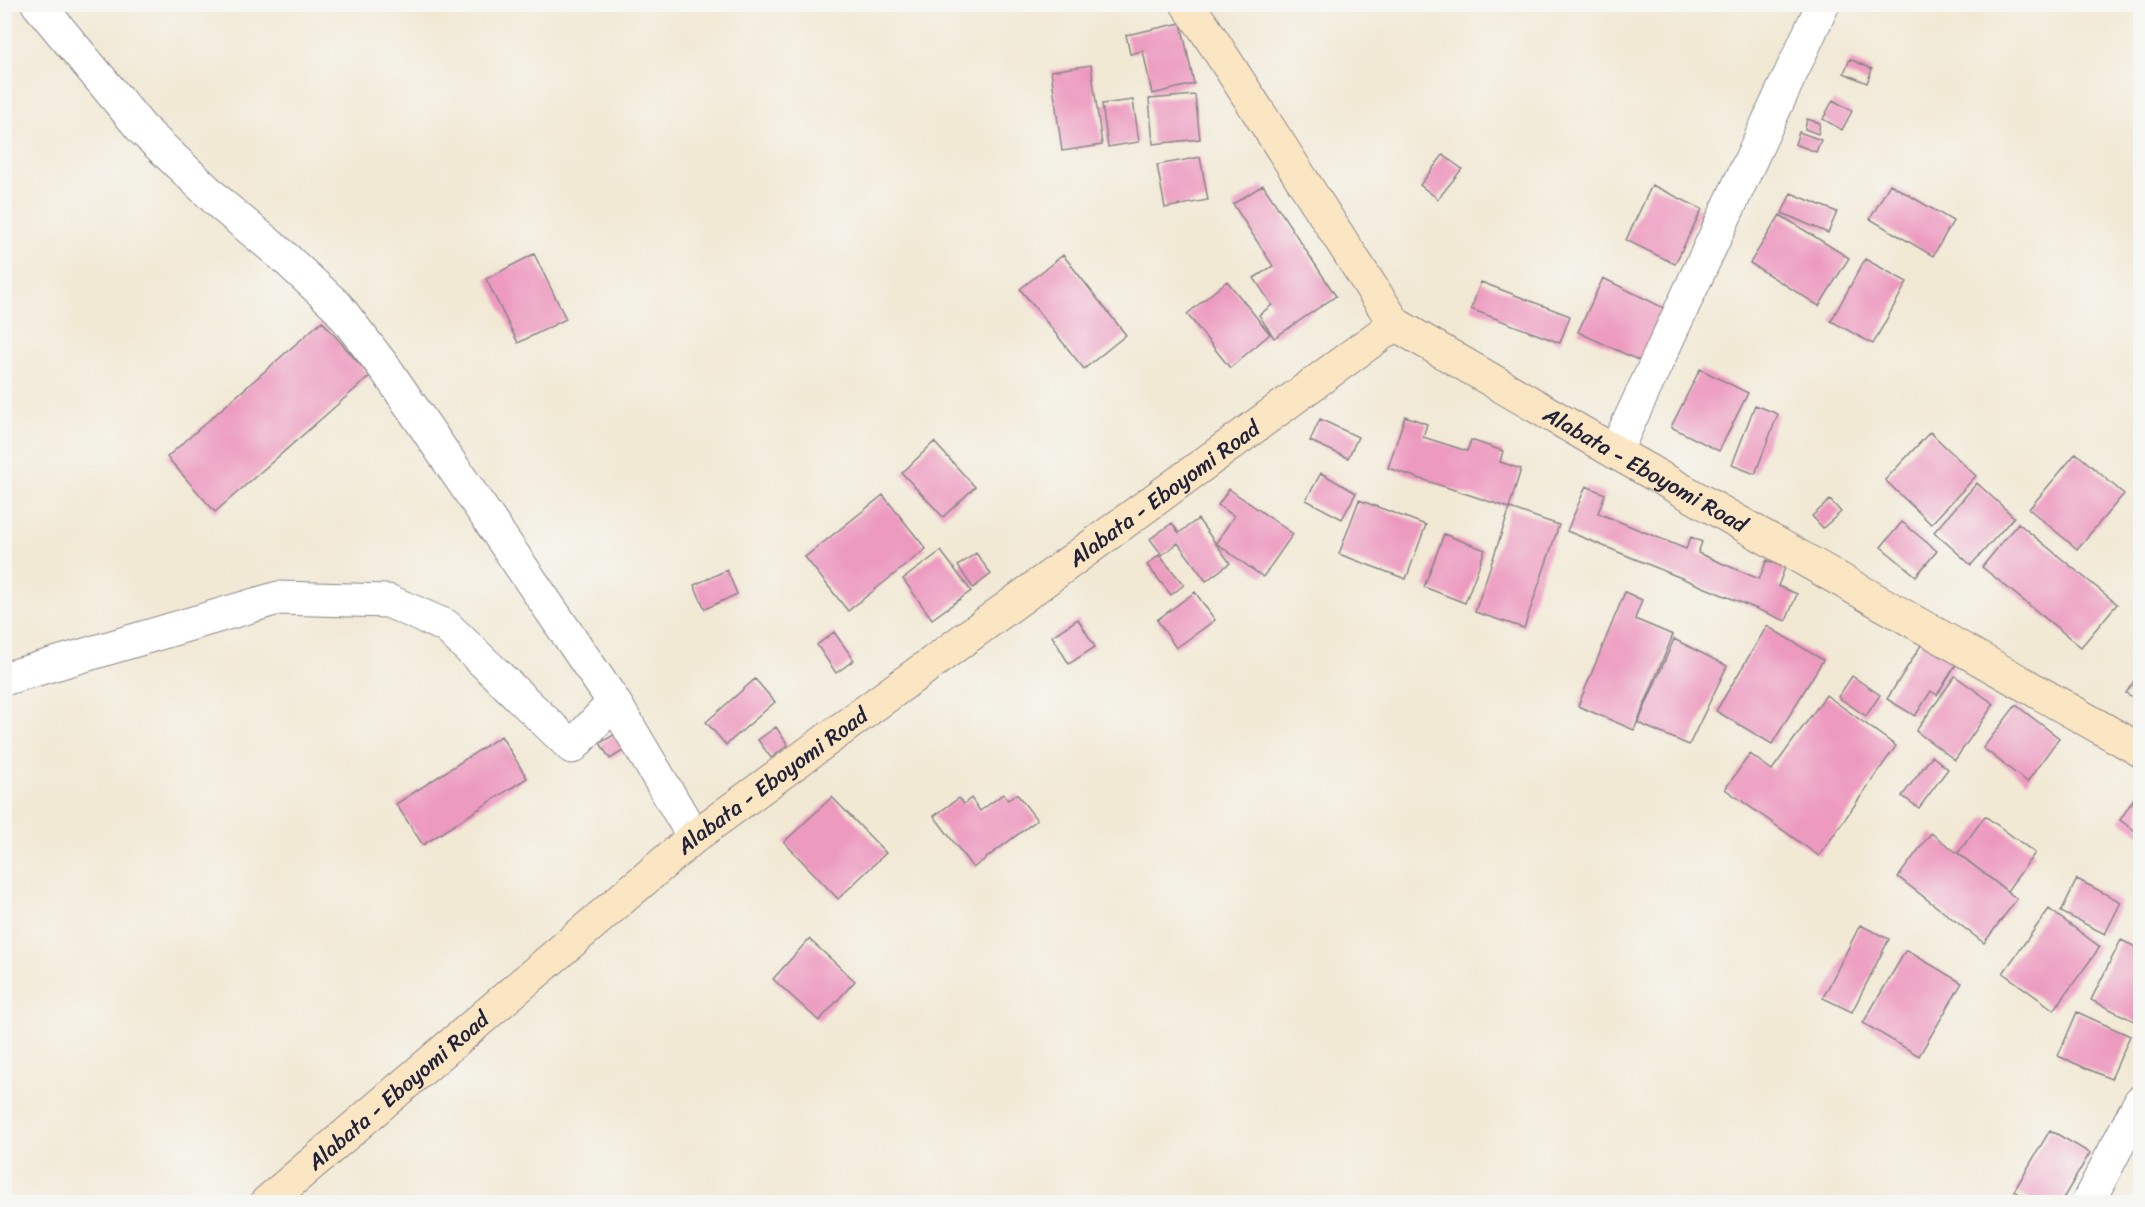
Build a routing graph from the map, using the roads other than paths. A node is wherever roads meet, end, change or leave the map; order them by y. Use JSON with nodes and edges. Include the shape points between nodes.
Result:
{"nodes":[{"id":1,"x":38,"y":4,"type":"edge"},
{"id":2,"x":1187,"y":4,"type":"edge"},
{"id":3,"x":1823,"y":4,"type":"edge"},
{"id":4,"x":1395,"y":324,"type":"junction"},
{"id":5,"x":1615,"y":452,"type":"junction"},
{"id":6,"x":7,"y":678,"type":"dead end"},
{"id":7,"x":614,"y":702,"type":"junction"},
{"id":8,"x":2140,"y":750,"type":"edge"},
{"id":9,"x":694,"y":837,"type":"junction"},
{"id":10,"x":2140,"y":1102,"type":"edge"},
{"id":11,"x":267,"y":1203,"type":"edge"},
{"id":12,"x":2088,"y":1203,"type":"edge"}],
"edges":[{"from":1,"to":7,"type":"street","via":[[142,129],[337,306],[387,371]]},
{"from":2,"to":4,"type":"main road"},
{"from":3,"to":5,"type":"street"},
{"from":4,"to":5,"type":"main road","name":"Alabata - Eboyomi Road"},
{"from":4,"to":9,"type":"main road","name":"Alabata - Eboyomi Road"},
{"from":5,"to":8,"type":"main road","name":"Alabata - Eboyomi Road"},
{"from":6,"to":7,"type":"street","via":[[278,598],[387,601],[446,626],[572,747]]},
{"from":7,"to":9,"type":"street"},
{"from":9,"to":11,"type":"main road","name":"Alabata - Eboyomi Road"},
{"from":10,"to":12,"type":"street"}]}
